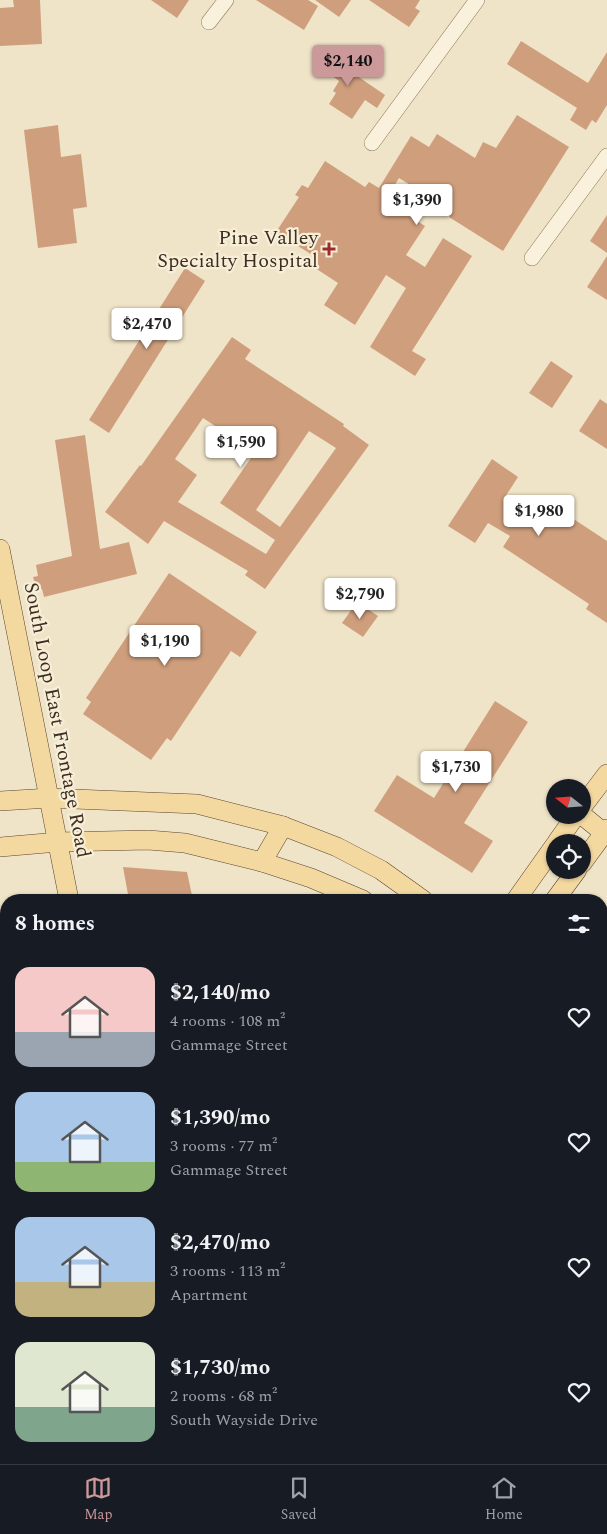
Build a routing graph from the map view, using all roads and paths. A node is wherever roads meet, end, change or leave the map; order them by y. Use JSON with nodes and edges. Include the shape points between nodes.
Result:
{"nodes":[{"id":1,"x":226,"y":0,"type":"edge"},
{"id":2,"x":477,"y":0,"type":"edge"},
{"id":3,"x":209,"y":22,"type":"dead end"},
{"id":4,"x":372,"y":143,"type":"dead end"},
{"id":5,"x":607,"y":156,"type":"edge"},
{"id":6,"x":532,"y":258,"type":"dead end"},
{"id":7,"x":0,"y":549,"type":"edge"},
{"id":8,"x":607,"y":774,"type":"edge"},
{"id":9,"x":591,"y":794,"type":"edge"},
{"id":10,"x":50,"y":798,"type":"junction"},
{"id":11,"x":0,"y":801,"type":"edge"},
{"id":12,"x":591,"y":821,"type":"edge"},
{"id":13,"x":283,"y":826,"type":"junction"},
{"id":14,"x":605,"y":831,"type":"edge"},
{"id":15,"x":58,"y":842,"type":"junction"},
{"id":16,"x":0,"y":847,"type":"edge"},
{"id":17,"x":591,"y":850,"type":"edge"},
{"id":18,"x":546,"y":858,"type":"edge"},
{"id":19,"x":262,"y":862,"type":"junction"},
{"id":20,"x":570,"y":879,"type":"edge"},
{"id":21,"x":68,"y":894,"type":"edge"},
{"id":22,"x":349,"y":894,"type":"edge"},
{"id":23,"x":415,"y":894,"type":"edge"},
{"id":24,"x":520,"y":894,"type":"edge"},
{"id":25,"x":559,"y":894,"type":"edge"}],
"edges":[{"from":1,"to":3,"type":"street"},
{"from":2,"to":4,"type":"street"},
{"from":5,"to":6,"type":"street"},
{"from":7,"to":10,"type":"main road","name":"South Loop East Frontage Road"},
{"from":8,"to":9,"type":"main road"},
{"from":10,"to":11,"type":"main road"},
{"from":10,"to":13,"type":"main road","via":[[197,804]]},
{"from":10,"to":15,"type":"main road","name":"South Loop East Frontage Road"},
{"from":12,"to":14,"type":"main road"},
{"from":13,"to":19,"type":"main road"},
{"from":13,"to":23,"type":"main road","via":[[337,847],[381,870]]},
{"from":14,"to":17,"type":"main road"},
{"from":15,"to":16,"type":"main road"},
{"from":15,"to":19,"type":"main road","via":[[148,840],[185,843]]},
{"from":15,"to":21,"type":"main road","name":"South Loop East Frontage Road"},
{"from":18,"to":24,"type":"main road"},
{"from":19,"to":22,"type":"main road"},
{"from":20,"to":25,"type":"main road"}]}
